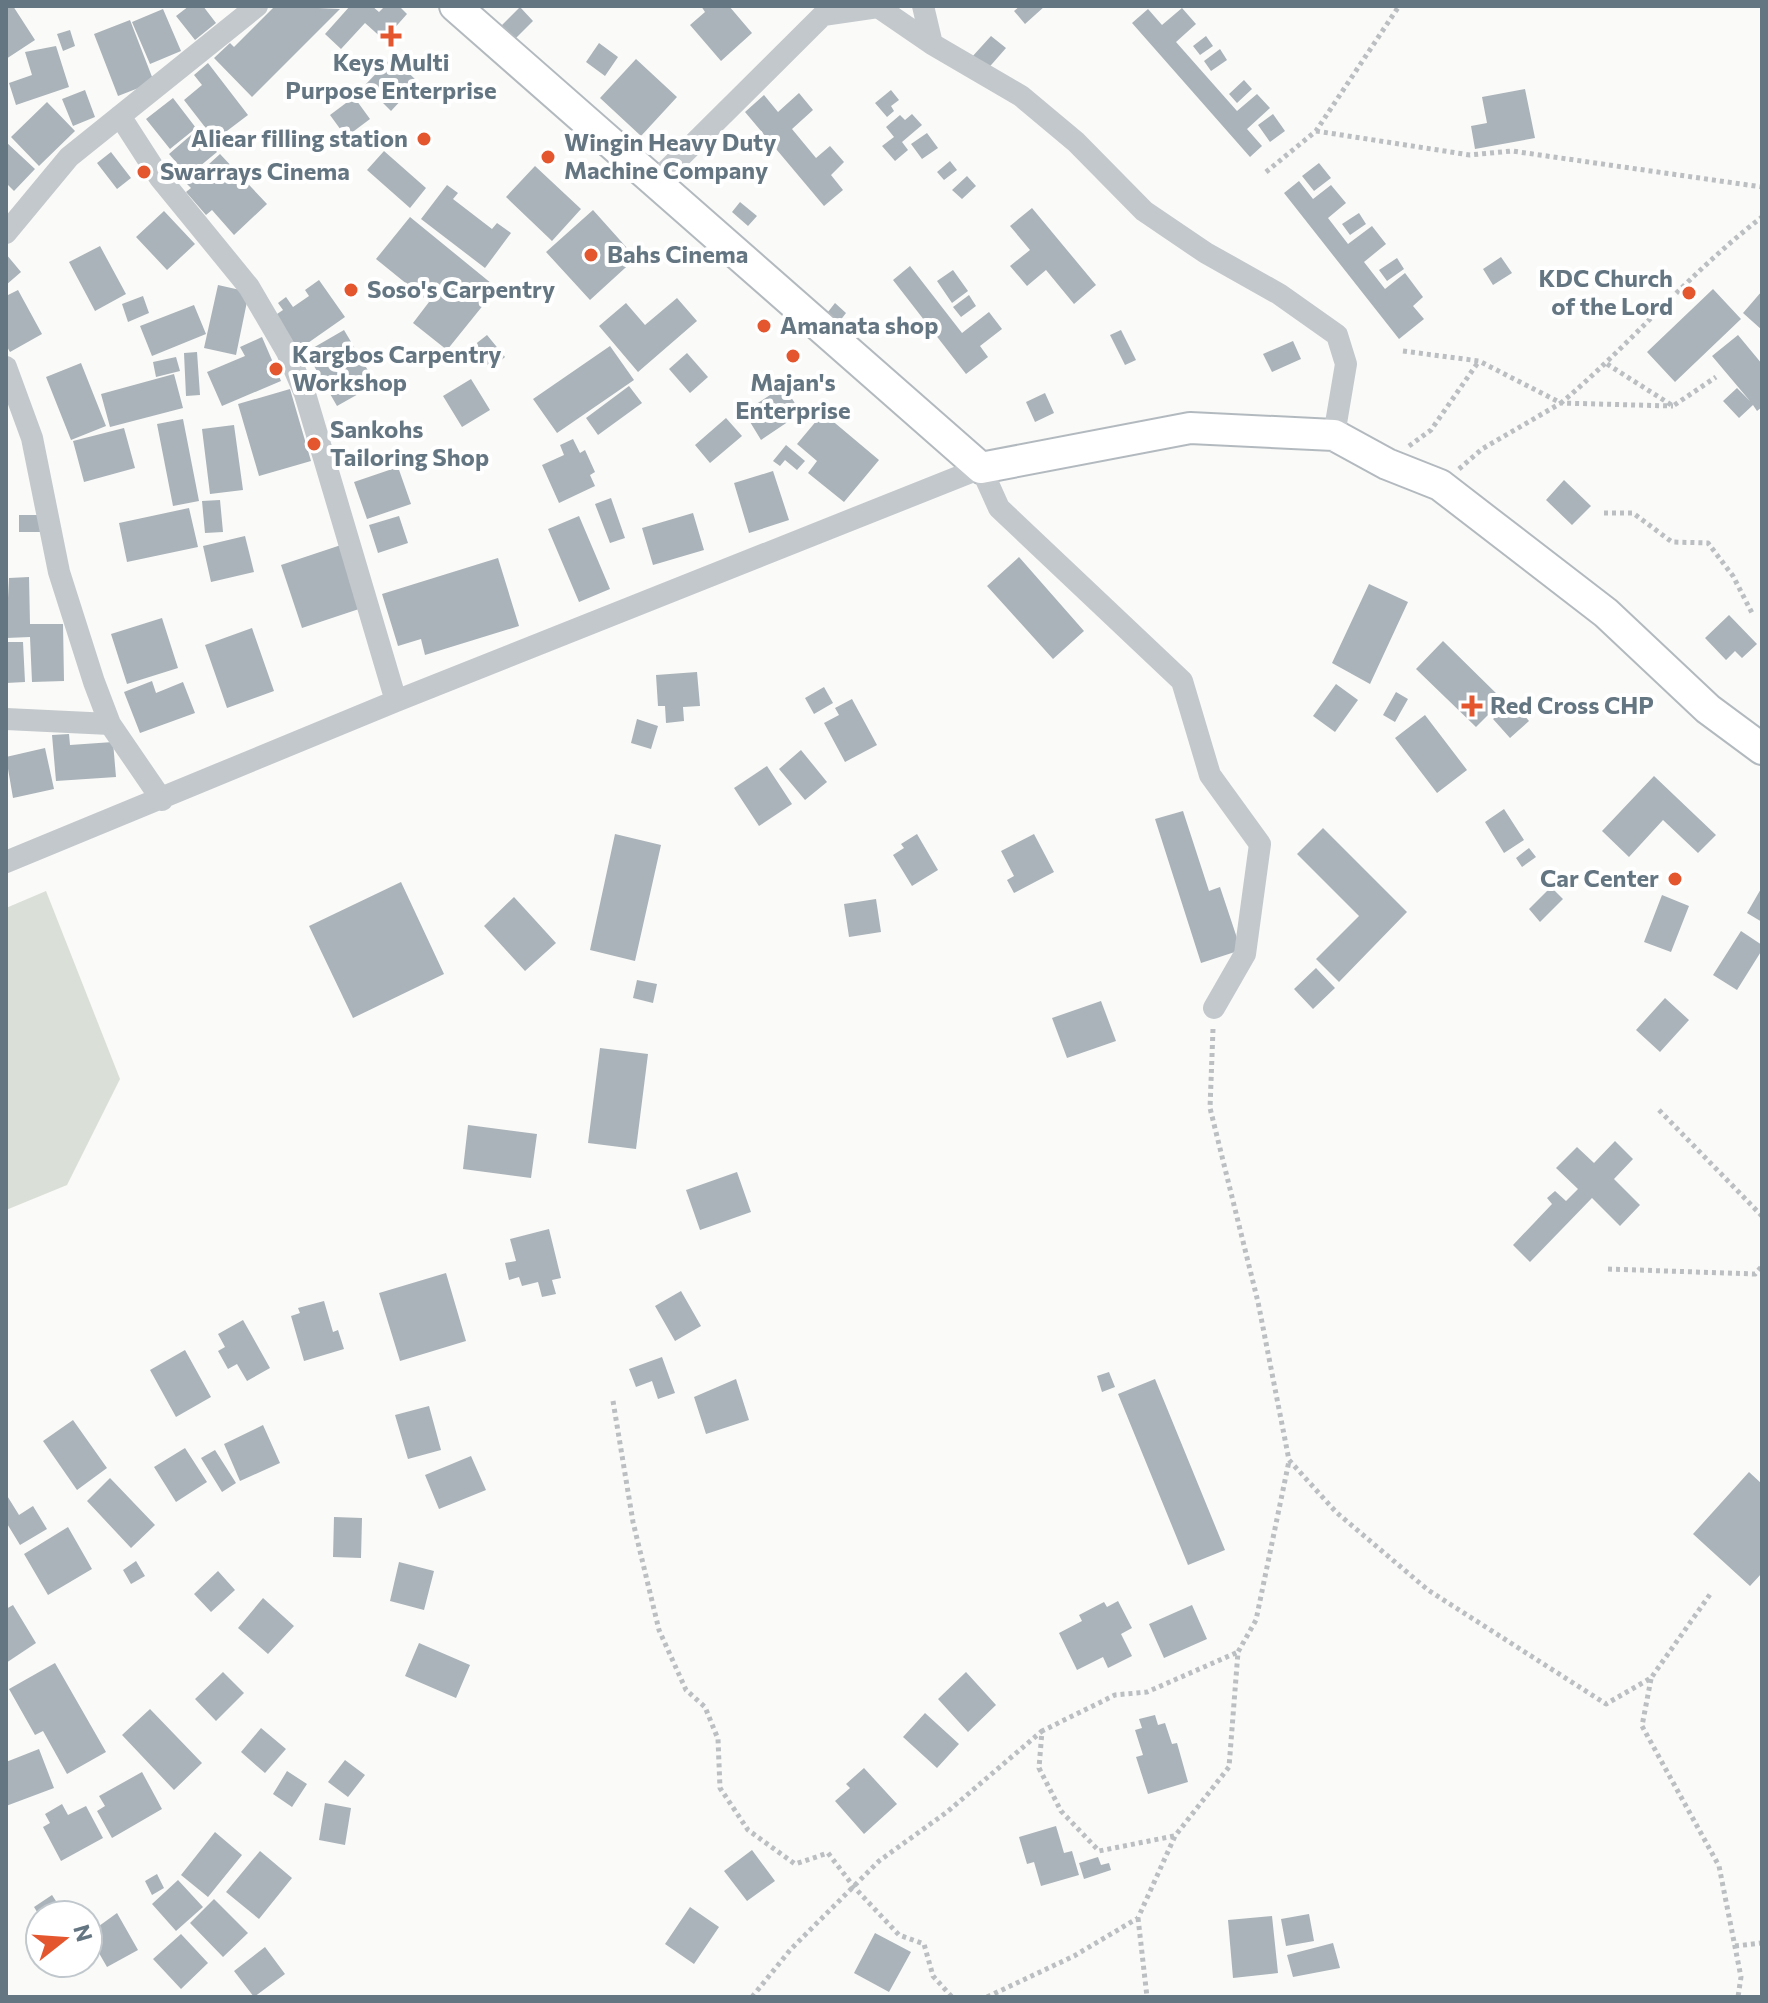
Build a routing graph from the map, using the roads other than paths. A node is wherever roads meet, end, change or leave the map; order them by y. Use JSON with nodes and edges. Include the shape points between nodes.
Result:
{"nodes":[{"id":1,"x":257,"y":6,"type":"edge"},
{"id":2,"x":455,"y":6,"type":"edge"},
{"id":3,"x":923,"y":6,"type":"edge"},
{"id":4,"x":932,"y":44,"type":"junction"},
{"id":5,"x":120,"y":116,"type":"junction"},
{"id":6,"x":655,"y":182,"type":"junction"},
{"id":7,"x":6,"y":233,"type":"edge"},
{"id":8,"x":6,"y":367,"type":"edge"},
{"id":9,"x":1334,"y":435,"type":"junction"},
{"id":10,"x":981,"y":468,"type":"junction"},
{"id":11,"x":396,"y":701,"type":"junction"},
{"id":12,"x":6,"y":719,"type":"edge"},
{"id":13,"x":110,"y":724,"type":"junction"},
{"id":14,"x":1762,"y":749,"type":"edge"},
{"id":15,"x":162,"y":800,"type":"junction"},
{"id":16,"x":6,"y":862,"type":"edge"},
{"id":17,"x":1214,"y":1008,"type":"road end"}],
"edges":[{"from":1,"to":5,"type":"street"},
{"from":2,"to":6,"type":"main road"},
{"from":3,"to":4,"type":"street"},
{"from":4,"to":6,"type":"street","via":[[878,7],[823,15]]},
{"from":4,"to":9,"type":"street","via":[[1021,96],[1144,211],[1337,335],[1346,364]]},
{"from":5,"to":7,"type":"street","via":[[69,157]]},
{"from":5,"to":11,"type":"street","via":[[160,178],[249,287],[287,352],[305,394]]},
{"from":6,"to":10,"type":"main road"},
{"from":8,"to":13,"type":"street","via":[[32,438],[59,572]]},
{"from":9,"to":10,"type":"main road","via":[[1190,428]]},
{"from":9,"to":14,"type":"main road","via":[[1440,485],[1606,613],[1708,709]]},
{"from":10,"to":11,"type":"street"},
{"from":10,"to":17,"type":"street","via":[[999,508],[1182,681],[1210,775],[1260,844],[1245,954]]},
{"from":11,"to":15,"type":"street"},
{"from":12,"to":13,"type":"street"},
{"from":13,"to":15,"type":"street"},
{"from":15,"to":16,"type":"street"}]}
